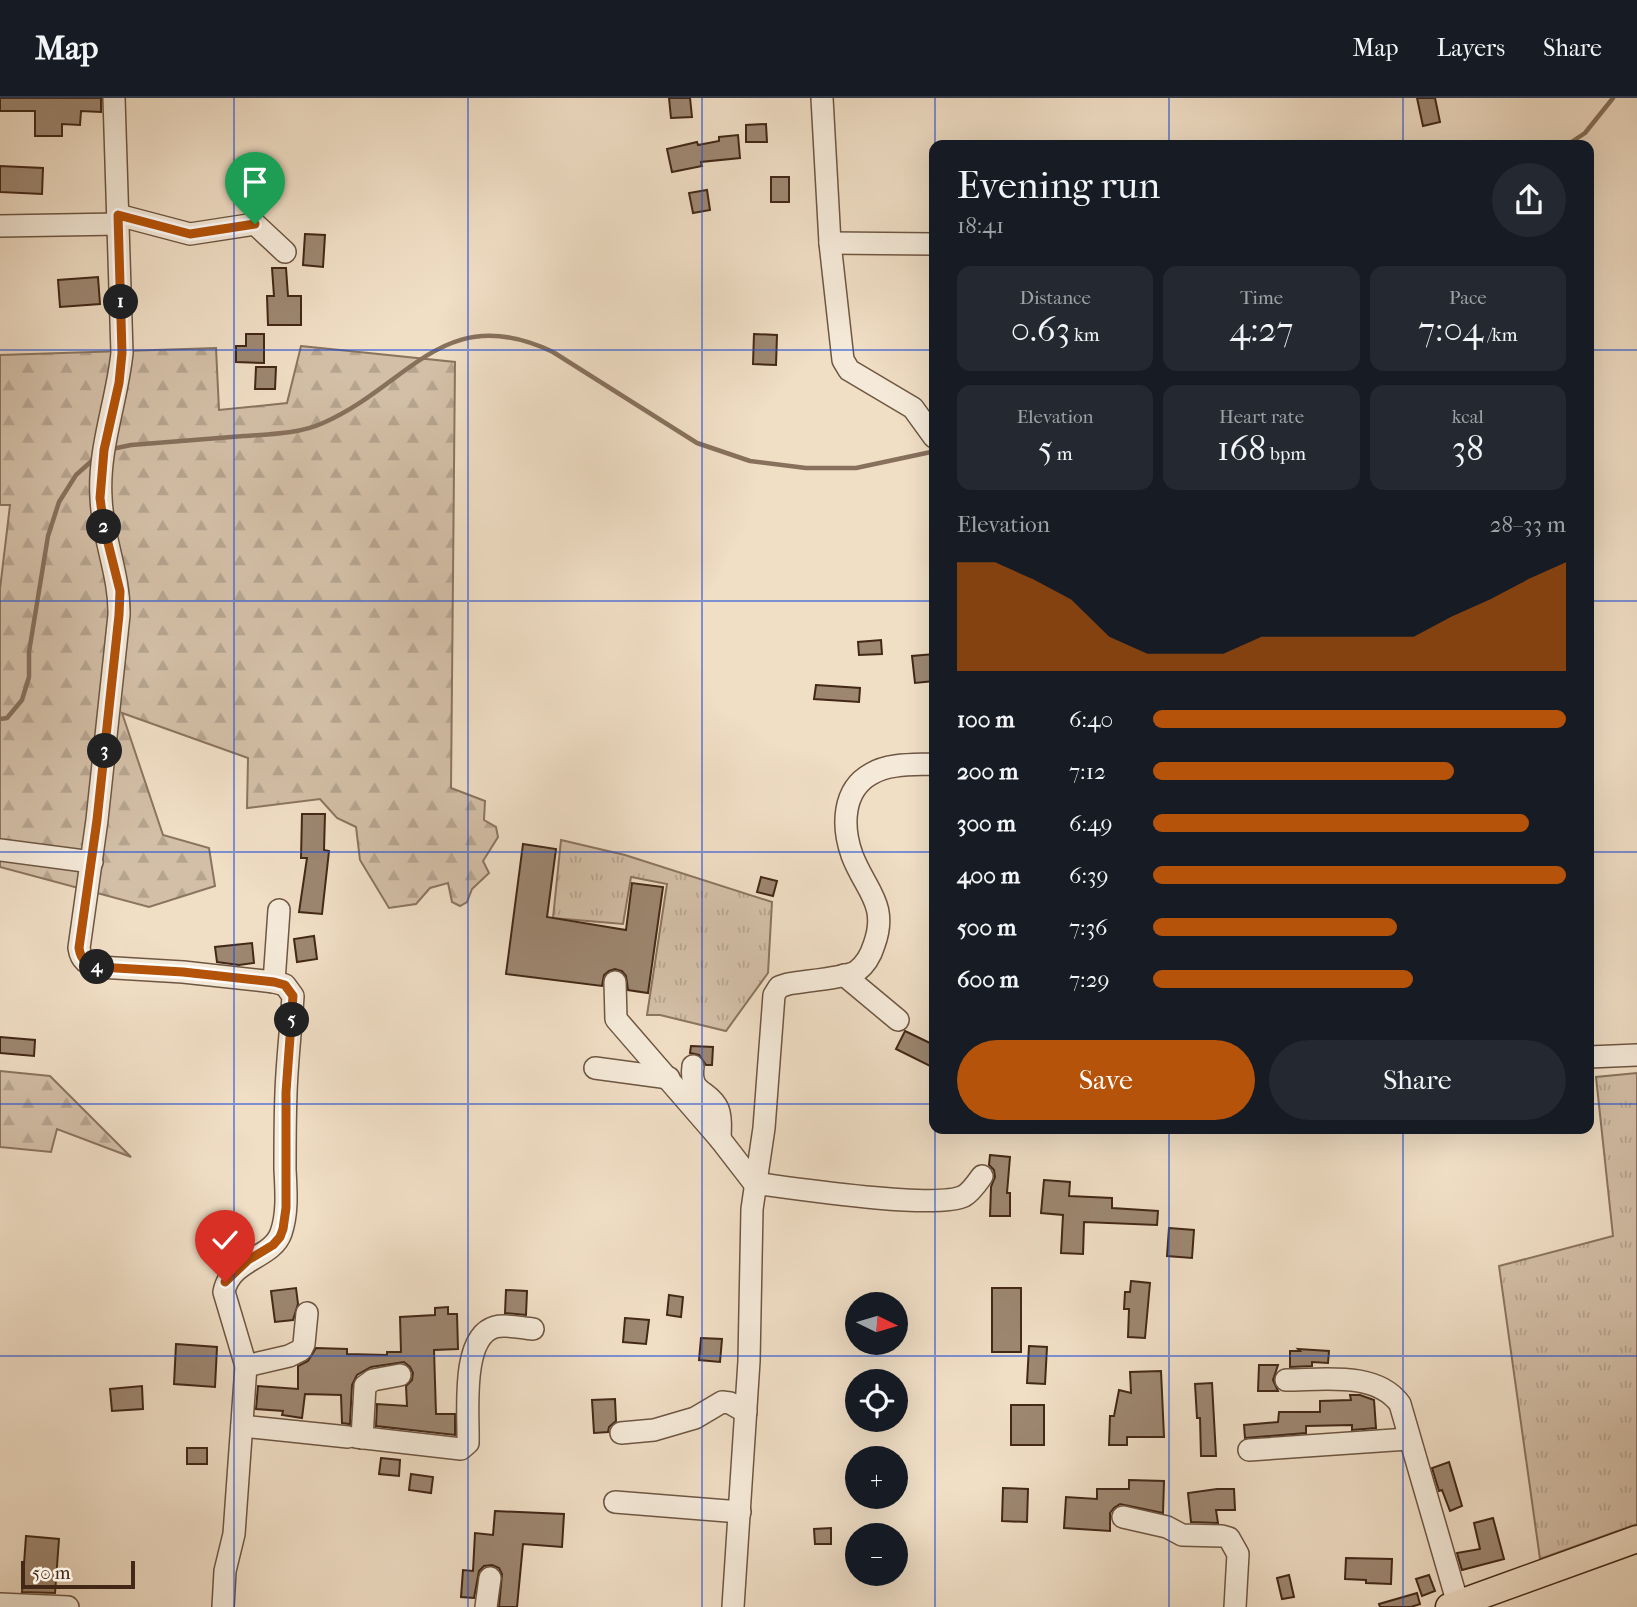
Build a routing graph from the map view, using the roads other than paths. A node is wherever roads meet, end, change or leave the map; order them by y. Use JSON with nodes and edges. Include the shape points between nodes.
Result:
{"nodes":[{"id":1,"x":114,"y":98,"type":"edge"},
{"id":2,"x":822,"y":98,"type":"edge"},
{"id":3,"x":119,"y":219,"type":"junction"},
{"id":4,"x":0,"y":226,"type":"edge"},
{"id":5,"x":830,"y":243,"type":"junction"},
{"id":6,"x":929,"y":244,"type":"edge"},
{"id":7,"x":285,"y":252,"type":"dead end"},
{"id":8,"x":929,"y":430,"type":"edge"},
{"id":9,"x":929,"y":764,"type":"edge"},
{"id":10,"x":0,"y":850,"type":"edge"},
{"id":11,"x":92,"y":862,"type":"junction"},
{"id":12,"x":279,"y":910,"type":"dead end"},
{"id":13,"x":844,"y":975,"type":"junction"},
{"id":14,"x":274,"y":982,"type":"junction"},
{"id":15,"x":615,"y":982,"type":"dead end"},
{"id":16,"x":898,"y":1020,"type":"dead end"},
{"id":17,"x":1637,"y":1055,"type":"edge"},
{"id":18,"x":1594,"y":1057,"type":"edge"},
{"id":19,"x":693,"y":1066,"type":"dead end"},
{"id":20,"x":595,"y":1068,"type":"dead end"},
{"id":21,"x":669,"y":1078,"type":"junction"},
{"id":22,"x":720,"y":1139,"type":"junction"},
{"id":23,"x":982,"y":1176,"type":"dead end"},
{"id":24,"x":754,"y":1184,"type":"junction"},
{"id":25,"x":307,"y":1313,"type":"dead end"},
{"id":26,"x":533,"y":1329,"type":"dead end"},
{"id":27,"x":246,"y":1366,"type":"junction"},
{"id":28,"x":400,"y":1375,"type":"dead end"},
{"id":29,"x":1286,"y":1380,"type":"dead end"},
{"id":30,"x":747,"y":1412,"type":"junction"},
{"id":31,"x":242,"y":1426,"type":"junction"},
{"id":32,"x":621,"y":1433,"type":"dead end"},
{"id":33,"x":356,"y":1437,"type":"junction"},
{"id":34,"x":1408,"y":1439,"type":"junction"},
{"id":35,"x":1249,"y":1450,"type":"dead end"},
{"id":36,"x":615,"y":1502,"type":"dead end"},
{"id":37,"x":740,"y":1512,"type":"junction"},
{"id":38,"x":1123,"y":1517,"type":"dead end"},
{"id":39,"x":1637,"y":1539,"type":"edge"},
{"id":40,"x":490,"y":1578,"type":"dead end"},
{"id":41,"x":1485,"y":1601,"type":"edge"},
{"id":42,"x":0,"y":1604,"type":"edge"},
{"id":43,"x":1453,"y":1606,"type":"edge"},
{"id":44,"x":68,"y":1607,"type":"edge"},
{"id":45,"x":223,"y":1607,"type":"edge"},
{"id":46,"x":486,"y":1607,"type":"edge"},
{"id":47,"x":733,"y":1607,"type":"edge"},
{"id":48,"x":1236,"y":1607,"type":"edge"}],
"edges":[{"from":1,"to":3,"type":"street"},
{"from":2,"to":5,"type":"street"},
{"from":3,"to":4,"type":"street"},
{"from":3,"to":7,"type":"street","via":[[190,234],[255,224]]},
{"from":3,"to":11,"type":"street","via":[[122,353],[100,498],[120,603]]},
{"from":5,"to":6,"type":"street"},
{"from":5,"to":8,"type":"street","via":[[849,370],[912,408]]},
{"from":9,"to":13,"type":"street","via":[[872,773],[850,797],[845,817],[852,854],[879,910],[879,930],[870,957],[856,972]]},
{"from":10,"to":11,"type":"street"},
{"from":11,"to":14,"type":"street","via":[[79,948],[80,958],[88,964]]},
{"from":12,"to":14,"type":"street"},
{"from":13,"to":16,"type":"street"},
{"from":13,"to":24,"type":"street","via":[[788,984],[774,995],[764,1128]]},
{"from":14,"to":27,"type":"street","via":[[285,985],[293,996],[286,1092],[286,1208],[280,1237],[225,1282],[223,1292]]},
{"from":15,"to":21,"type":"street","via":[[616,1019]]},
{"from":17,"to":18,"type":"street"},
{"from":19,"to":22,"type":"street","via":[[695,1087],[719,1111]]},
{"from":20,"to":21,"type":"street"},
{"from":21,"to":22,"type":"street"},
{"from":22,"to":24,"type":"street"},
{"from":23,"to":24,"type":"street","via":[[963,1196],[937,1201]]},
{"from":24,"to":30,"type":"street"},
{"from":25,"to":27,"type":"street","via":[[301,1350]]},
{"from":26,"to":33,"type":"street","via":[[495,1327],[476,1343],[470,1364],[466,1447]]},
{"from":27,"to":31,"type":"street"},
{"from":28,"to":33,"type":"street","via":[[365,1386]]},
{"from":29,"to":34,"type":"street","via":[[1338,1380],[1383,1388],[1400,1404]]},
{"from":30,"to":32,"type":"street","via":[[722,1402],[695,1418],[654,1430]]},
{"from":30,"to":37,"type":"street"},
{"from":31,"to":33,"type":"street"},
{"from":31,"to":45,"type":"street"},
{"from":34,"to":35,"type":"street"},
{"from":34,"to":43,"type":"street"},
{"from":36,"to":37,"type":"street"},
{"from":37,"to":47,"type":"street"},
{"from":38,"to":48,"type":"street","via":[[1182,1535],[1229,1538],[1238,1555]]},
{"from":39,"to":41,"type":"main road"},
{"from":40,"to":46,"type":"street"},
{"from":41,"to":43,"type":"main road"},
{"from":42,"to":44,"type":"street"}]}
